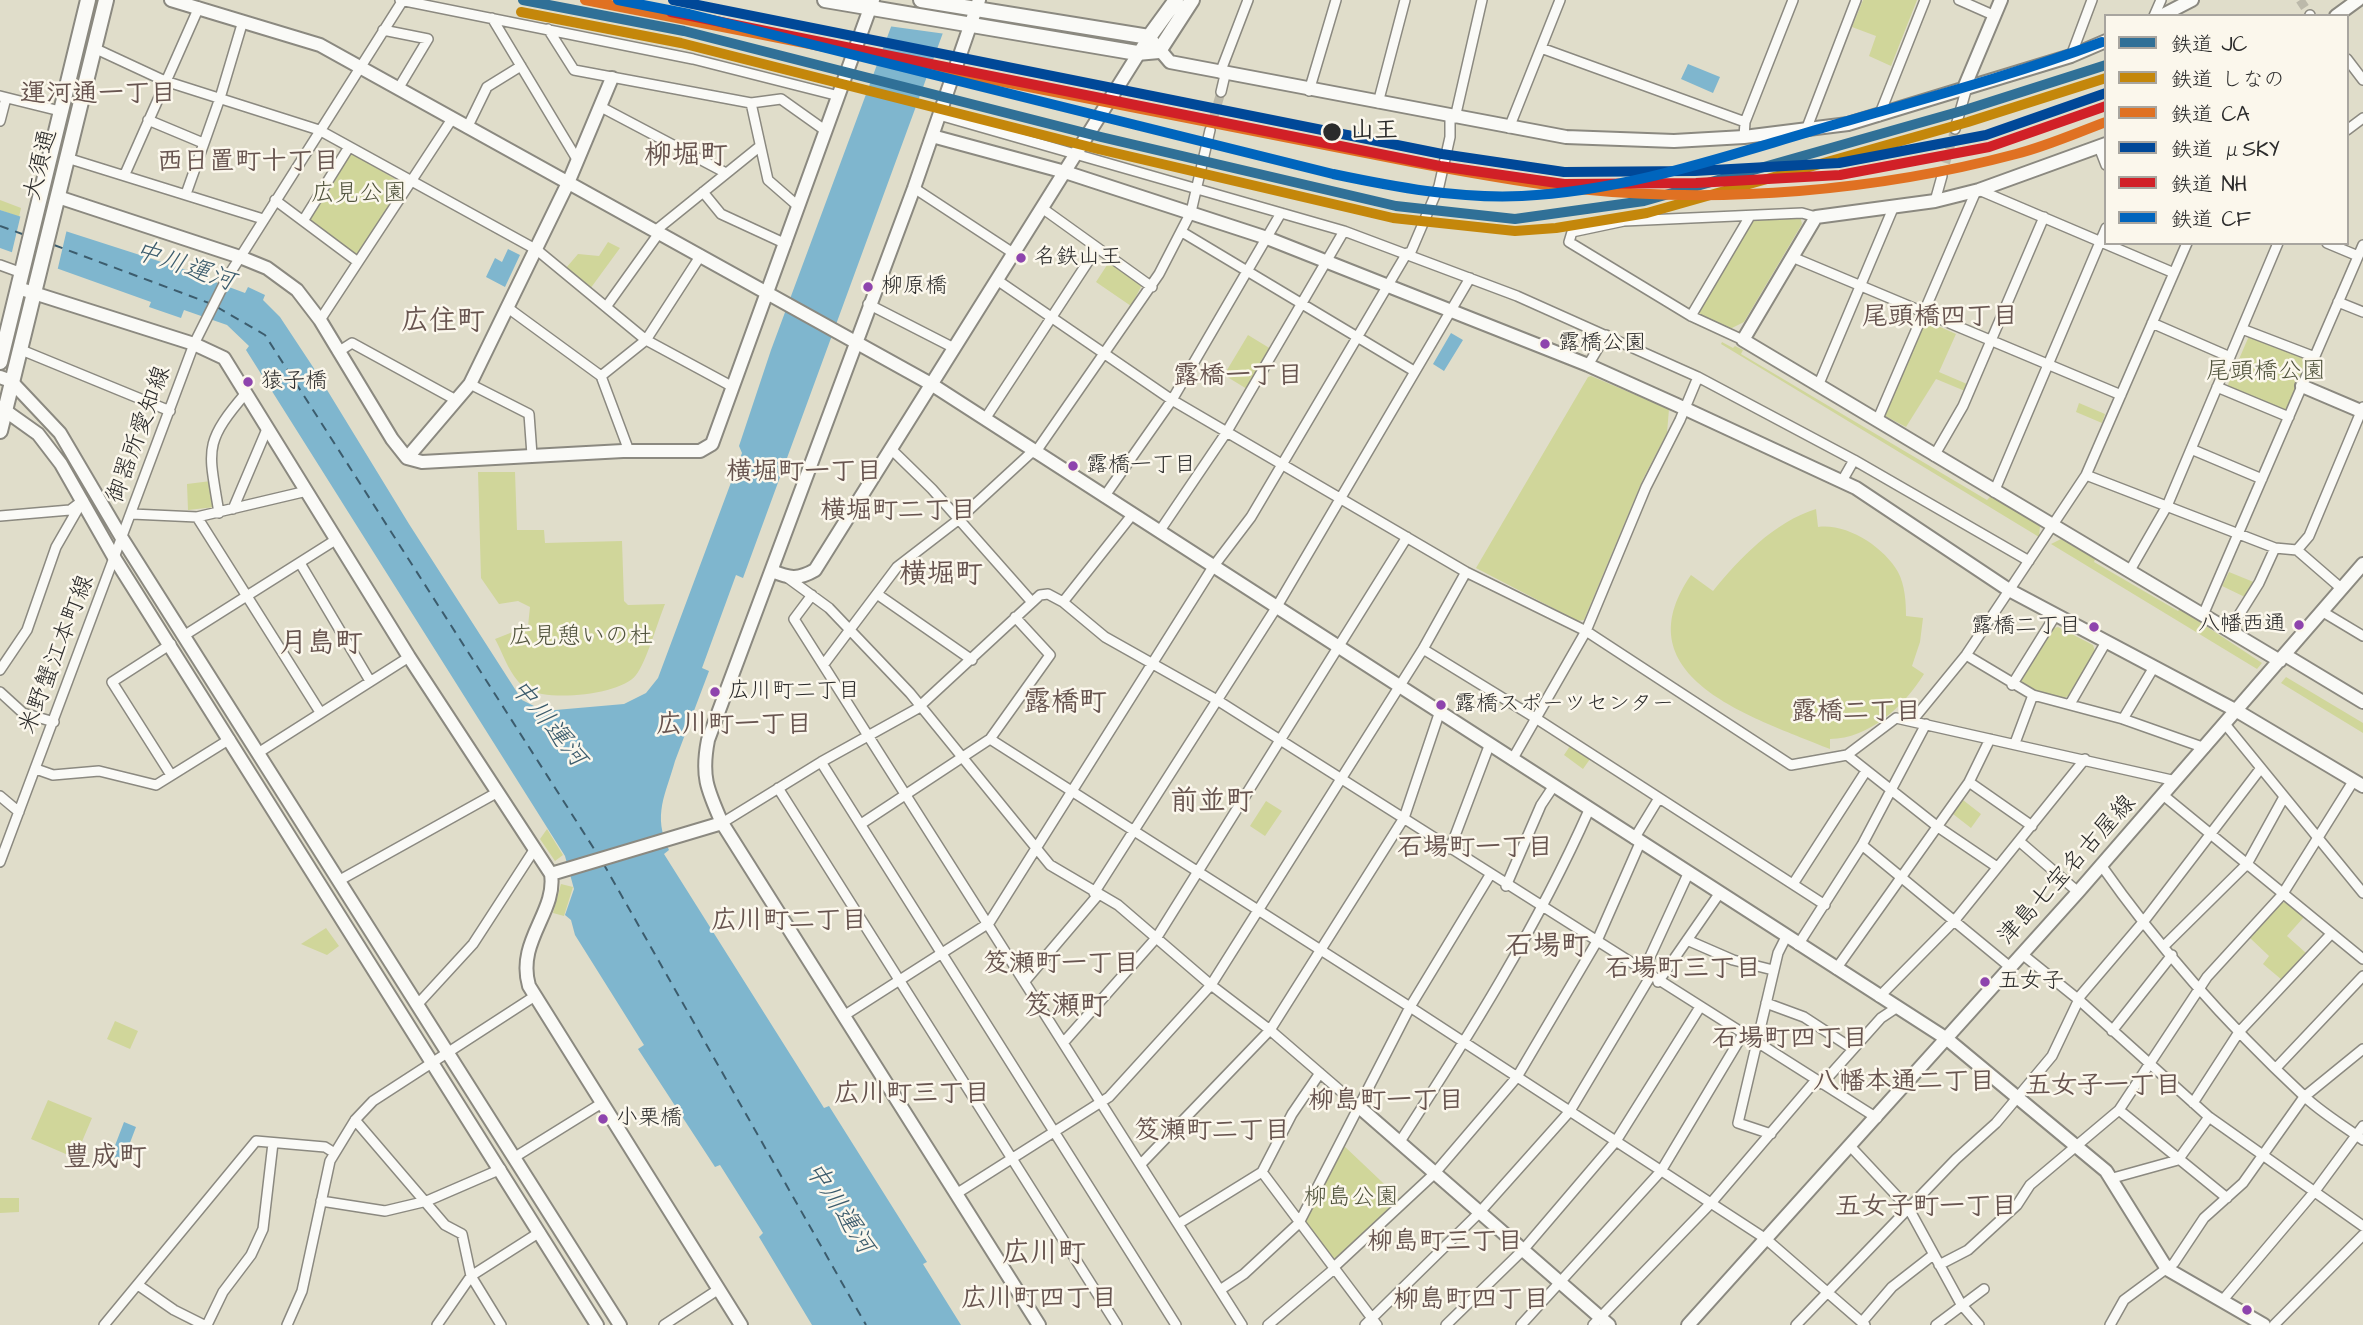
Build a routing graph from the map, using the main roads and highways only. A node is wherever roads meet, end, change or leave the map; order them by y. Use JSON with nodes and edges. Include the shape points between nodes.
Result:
{"nodes":[{"id":1,"x":88,"y":0,"type":"edge"},
{"id":2,"x":106,"y":0,"type":"edge"},
{"id":3,"x":825,"y":0,"type":"edge"},
{"id":4,"x":920,"y":0,"type":"edge"},
{"id":5,"x":1176,"y":0,"type":"edge"},
{"id":6,"x":1192,"y":0,"type":"edge"},
{"id":7,"x":872,"y":4,"type":"edge"},
{"id":8,"x":977,"y":4,"type":"edge"},
{"id":9,"x":0,"y":362,"type":"edge"},
{"id":10,"x":5,"y":379,"type":"edge"},
{"id":11,"x":2,"y":409,"type":"edge"},
{"id":12,"x":0,"y":431,"type":"edge"}],
"edges":[{"from":1,"to":9,"type":"main road","name":"大須通"},
{"from":2,"to":10,"type":"main road","name":"大須通","via":[[19,349]]},
{"from":3,"to":7,"type":"main road"},
{"from":4,"to":8,"type":"main road"},
{"from":5,"to":8,"type":"main road","via":[[1149,37]]},
{"from":6,"to":7,"type":"main road","via":[[1160,51],[1137,53],[892,12]]},
{"from":10,"to":11,"type":"main road"},
{"from":11,"to":12,"type":"main road"}]}
